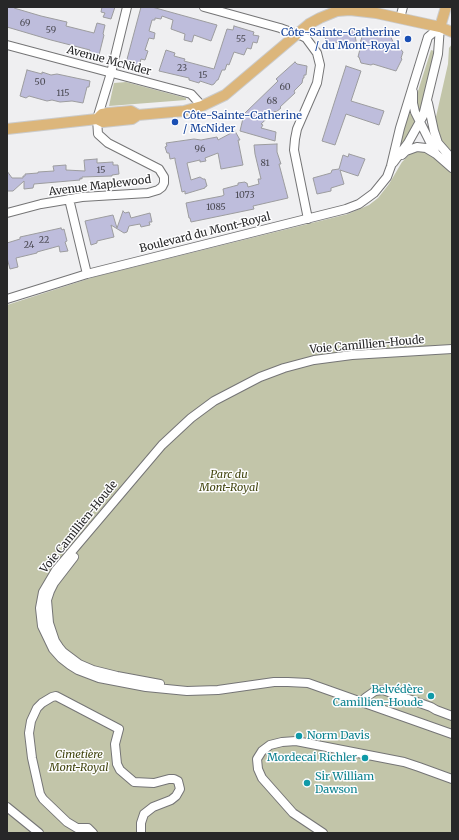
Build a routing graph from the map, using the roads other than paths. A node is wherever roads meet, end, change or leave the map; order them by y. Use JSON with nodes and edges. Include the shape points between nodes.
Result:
{"nodes":[{"id":1,"x":127,"y":7,"type":"edge"},
{"id":2,"x":204,"y":7,"type":"edge"},
{"id":3,"x":403,"y":7,"type":"edge"},
{"id":4,"x":446,"y":7,"type":"edge"},
{"id":5,"x":400,"y":18,"type":"junction"},
{"id":6,"x":452,"y":20,"type":"edge"},
{"id":7,"x":440,"y":27,"type":"junction"},
{"id":8,"x":452,"y":32,"type":"edge"},
{"id":9,"x":296,"y":34,"type":"junction"},
{"id":10,"x":7,"y":44,"type":"edge"},
{"id":11,"x":111,"y":73,"type":"junction"},
{"id":12,"x":414,"y":84,"type":"junction"},
{"id":13,"x":428,"y":102,"type":"junction"},
{"id":14,"x":202,"y":106,"type":"junction"},
{"id":15,"x":97,"y":119,"type":"junction"},
{"id":16,"x":420,"y":122,"type":"junction"},
{"id":17,"x":7,"y":128,"type":"edge"},
{"id":18,"x":436,"y":154,"type":"junction"},
{"id":19,"x":452,"y":159,"type":"edge"},
{"id":20,"x":391,"y":166,"type":"junction"},
{"id":21,"x":452,"y":168,"type":"edge"},
{"id":22,"x":69,"y":199,"type":"junction"},
{"id":23,"x":7,"y":213,"type":"edge"},
{"id":24,"x":308,"y":219,"type":"junction"},
{"id":25,"x":87,"y":274,"type":"junction"},
{"id":26,"x":7,"y":299,"type":"edge"},
{"id":27,"x":452,"y":349,"type":"edge"},
{"id":28,"x":452,"y":353,"type":"edge"},
{"id":29,"x":365,"y":698,"type":"junction"},
{"id":30,"x":452,"y":716,"type":"edge"},
{"id":31,"x":452,"y":730,"type":"edge"},
{"id":32,"x":452,"y":734,"type":"edge"},
{"id":33,"x":452,"y":779,"type":"edge"},
{"id":34,"x":7,"y":808,"type":"edge"},
{"id":35,"x":39,"y":833,"type":"edge"},
{"id":36,"x":93,"y":833,"type":"edge"},
{"id":37,"x":141,"y":833,"type":"edge"},
{"id":38,"x":323,"y":833,"type":"edge"}],
"edges":[{"from":1,"to":11,"type":"street"},
{"from":2,"to":9,"type":"street"},
{"from":3,"to":5,"type":"street"},
{"from":4,"to":7,"type":"main road"},
{"from":5,"to":7,"type":"main road"},
{"from":5,"to":9,"type":"main road","via":[[350,10],[337,11],[320,18]]},
{"from":6,"to":7,"type":"main road"},
{"from":7,"to":8,"type":"main road"},
{"from":7,"to":12,"type":"street","name":"Boulevard du Mont-Royal","via":[[428,37]]},
{"from":7,"to":13,"type":"street","name":"Boulevard du Mont-Royal","via":[[438,54]]},
{"from":9,"to":14,"type":"main road","via":[[225,95]]},
{"from":9,"to":24,"type":"street","via":[[306,38],[310,43],[317,53],[320,65],[317,83],[295,139],[294,150]]},
{"from":10,"to":11,"type":"street","name":"Avenue McNider"},
{"from":11,"to":14,"type":"street","name":"Avenue McNider","via":[[191,94]]},
{"from":11,"to":15,"type":"street"},
{"from":12,"to":16,"type":"street","name":"Boulevard du Mont-Royal","via":[[414,108]]},
{"from":12,"to":20,"type":"street","name":"Boulevard du Mont-Royal"},
{"from":13,"to":16,"type":"street","name":"Boulevard du Mont-Royal"},
{"from":13,"to":19,"type":"street","via":[[438,142]]},
{"from":14,"to":15,"type":"main road","via":[[184,111],[138,115],[131,111],[108,113]]},
{"from":15,"to":17,"type":"main road"},
{"from":15,"to":22,"type":"street","name":"Avenue Maplewood","via":[[98,134],[101,138],[154,166],[162,172],[164,183],[158,190],[148,193]]},
{"from":16,"to":18,"type":"street"},
{"from":16,"to":20,"type":"street","name":"Boulevard du Mont-Royal"},
{"from":18,"to":20,"type":"street","via":[[426,148],[417,147],[406,151]]},
{"from":18,"to":21,"type":"street"},
{"from":20,"to":24,"type":"street","name":"Boulevard du Mont-Royal","via":[[379,188],[365,200],[346,209]]},
{"from":22,"to":23,"type":"street","name":"Avenue Maplewood"},
{"from":22,"to":25,"type":"street"},
{"from":24,"to":25,"type":"street","name":"Boulevard du Mont-Royal"},
{"from":25,"to":26,"type":"street","name":"Boulevard du Mont-Royal"},
{"from":27,"to":32,"type":"street","name":"Voie Camillien-Houde","via":[[314,360],[264,375],[214,401],[162,445],[56,570],[48,580],[40,608],[42,626],[53,649],[70,665],[99,678],[146,687],[187,691],[218,690],[274,682],[308,683]]},
{"from":28,"to":29,"type":"street","name":"Voie Camillien-Houde","via":[[313,364],[268,377],[220,401],[186,427],[146,469],[64,569],[54,583],[48,600],[49,623],[55,641],[63,652],[79,664],[93,670],[190,687],[298,678]]},
{"from":29,"to":30,"type":"street","via":[[375,691],[383,690]]},
{"from":29,"to":31,"type":"street","name":"Voie Camillien-Houde"},
{"from":33,"to":38,"type":"street","via":[[404,762],[296,741],[270,745],[257,759],[262,778],[293,813]]},
{"from":34,"to":35,"type":"street"},
{"from":36,"to":37,"type":"street","via":[[88,828],[77,828],[67,822],[43,800],[40,794],[29,733],[37,708],[52,697],[56,696],[119,729],[115,744],[117,764],[134,782],[169,779],[178,781],[180,789],[176,796],[144,814]]}]}
